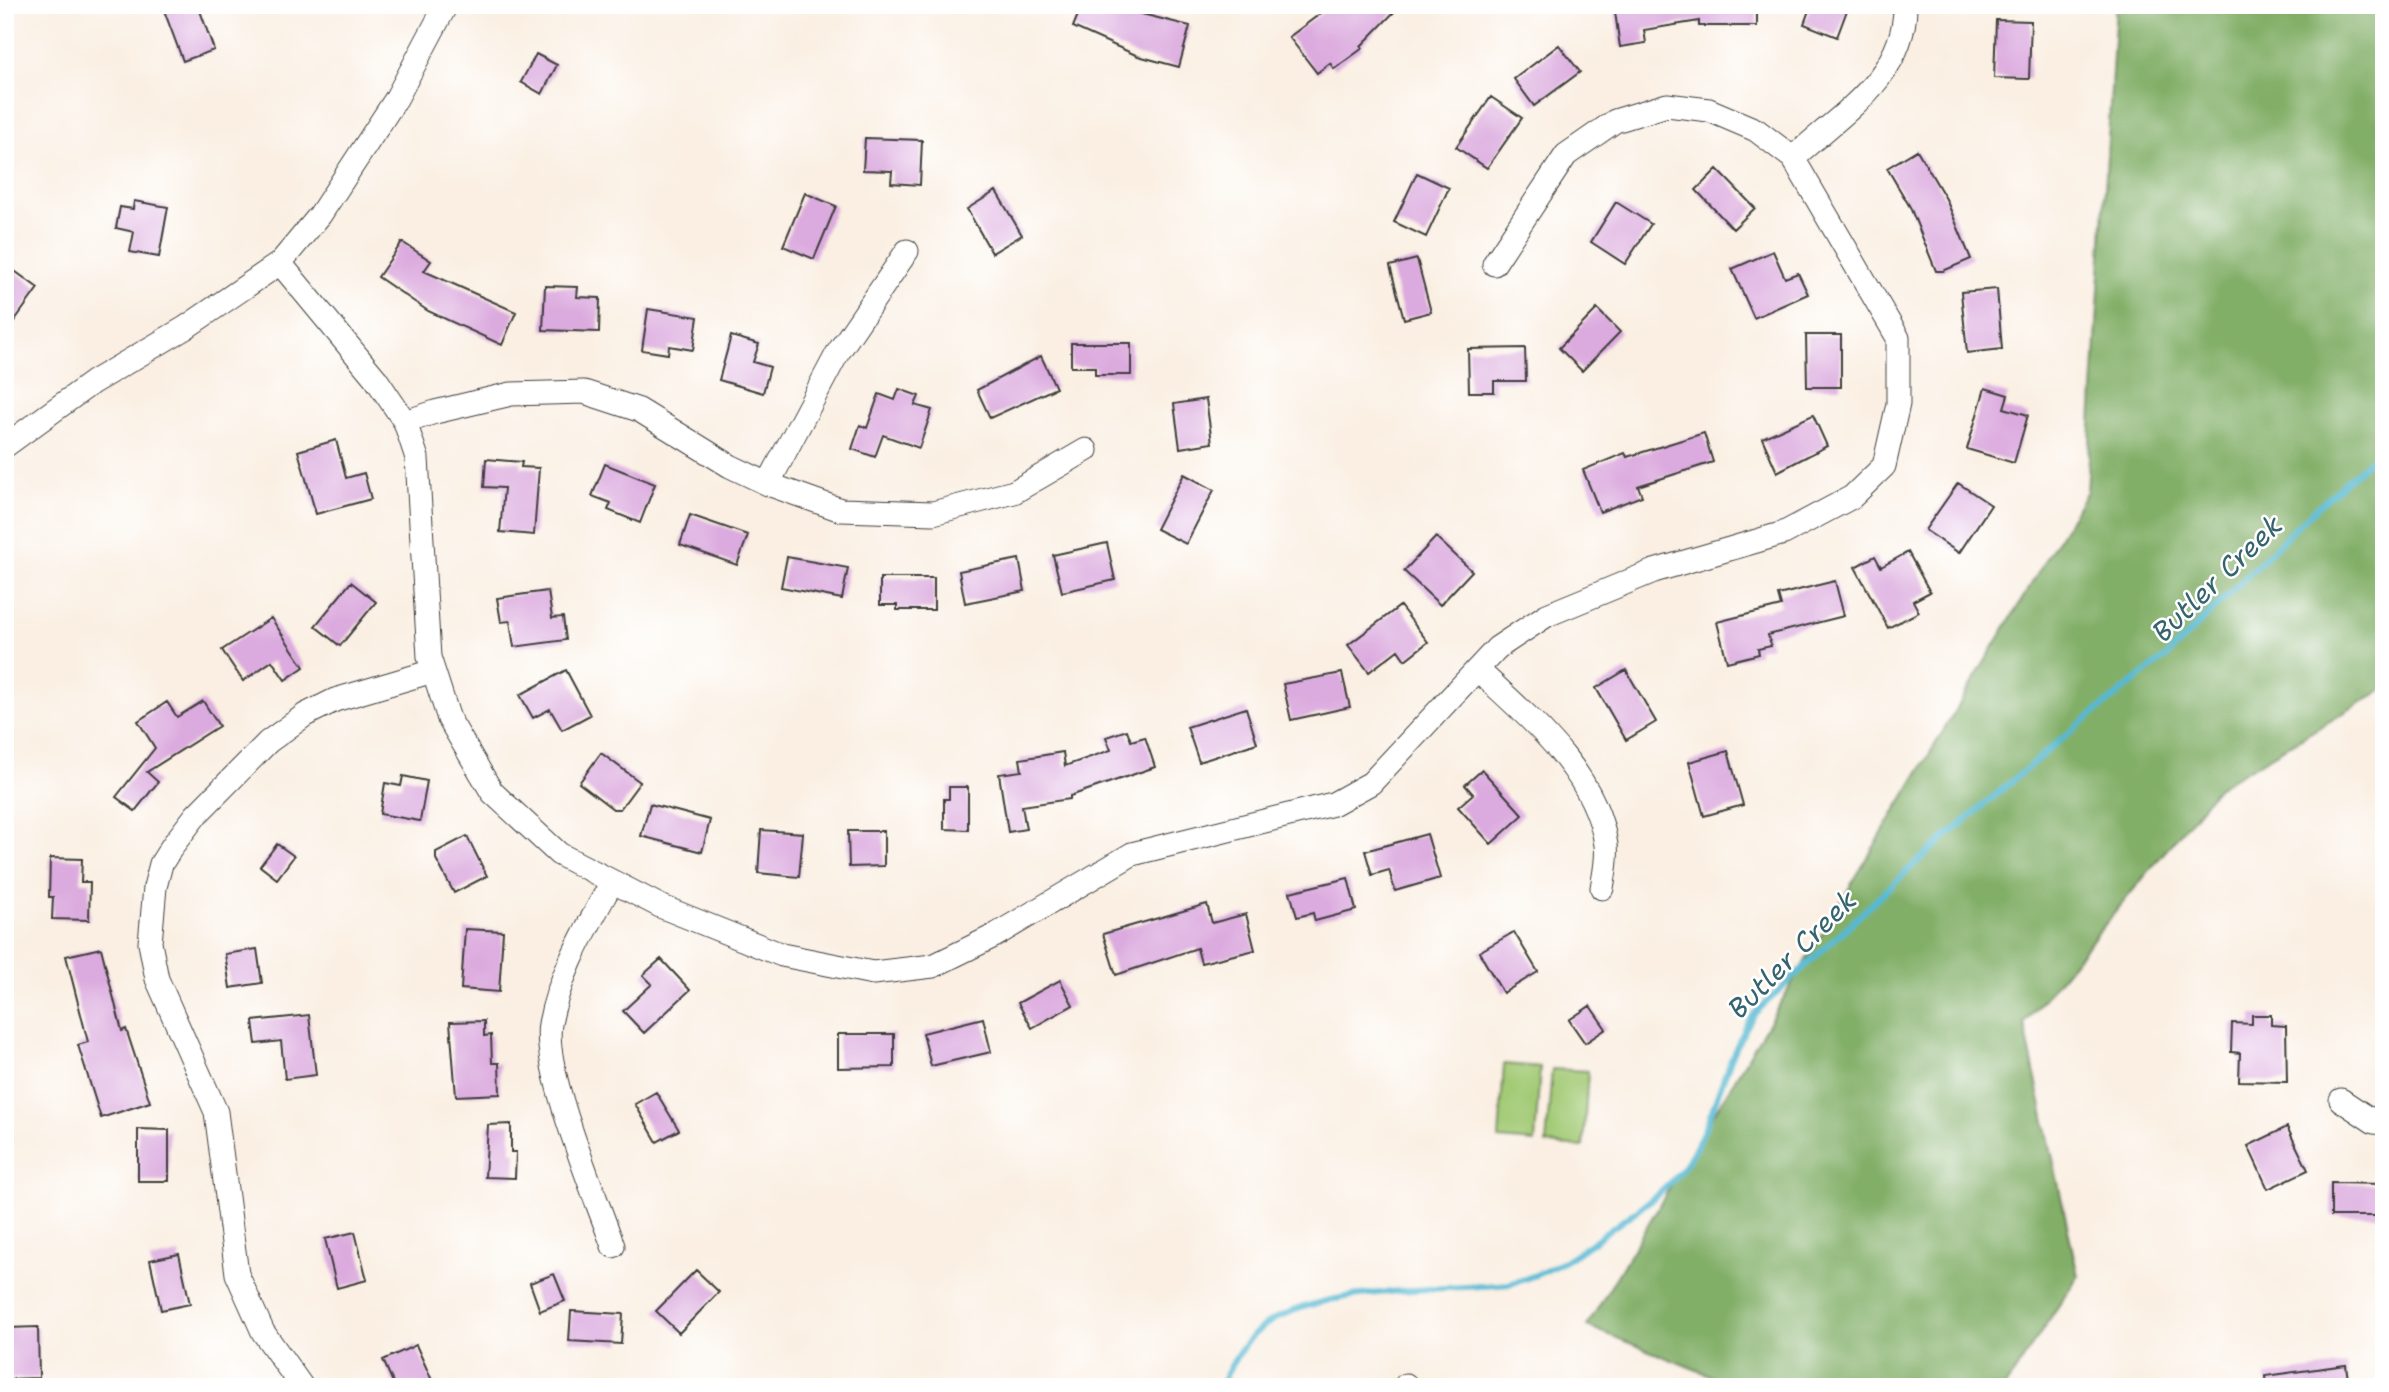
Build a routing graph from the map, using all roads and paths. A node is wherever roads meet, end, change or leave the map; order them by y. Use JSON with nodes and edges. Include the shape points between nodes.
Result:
{"nodes":[{"id":1,"x":446,"y":5,"type":"edge"},
{"id":2,"x":1906,"y":5,"type":"edge"},
{"id":3,"x":1793,"y":158,"type":"junction"},
{"id":4,"x":907,"y":251,"type":"dead end"},
{"id":5,"x":280,"y":263,"type":"junction"},
{"id":6,"x":1494,"y":264,"type":"dead end"},
{"id":7,"x":405,"y":422,"type":"junction"},
{"id":8,"x":5,"y":446,"type":"edge"},
{"id":9,"x":1086,"y":450,"type":"dead end"},
{"id":10,"x":768,"y":484,"type":"junction"},
{"id":11,"x":1478,"y":670,"type":"junction"},
{"id":12,"x":433,"y":671,"type":"junction"},
{"id":13,"x":612,"y":882,"type":"junction"},
{"id":14,"x":1602,"y":888,"type":"dead end"},
{"id":15,"x":2341,"y":1100,"type":"dead end"},
{"id":16,"x":2384,"y":1123,"type":"edge"},
{"id":17,"x":613,"y":1246,"type":"dead end"},
{"id":18,"x":302,"y":1387,"type":"edge"}],
"edges":[{"from":1,"to":5,"type":"street","via":[[396,99],[320,215]]},
{"from":2,"to":3,"type":"street","via":[[1901,37],[1878,79],[1844,117]]},
{"from":3,"to":6,"type":"street","via":[[1756,130],[1709,110],[1667,105],[1615,121],[1566,155]]},
{"from":3,"to":11,"type":"street","via":[[1898,338],[1898,404],[1884,466],[1853,497],[1784,533],[1654,572],[1547,615],[1497,648]]},
{"from":4,"to":10,"type":"street","via":[[837,354]]},
{"from":5,"to":7,"type":"street","via":[[376,379]]},
{"from":5,"to":8,"type":"street","via":[[185,328],[93,382]]},
{"from":7,"to":10,"type":"street","via":[[512,394],[584,392],[639,410]]},
{"from":7,"to":12,"type":"street","via":[[416,458],[425,628]]},
{"from":9,"to":10,"type":"street","via":[[1014,492],[933,513],[841,510]]},
{"from":11,"to":13,"type":"street","via":[[1370,783],[1333,804],[1132,855],[933,966],[873,972],[782,955]]},
{"from":11,"to":14,"type":"street","via":[[1545,732],[1594,801],[1606,847]]},
{"from":12,"to":13,"type":"street","via":[[449,719],[492,792],[559,854]]},
{"from":12,"to":18,"type":"street","via":[[335,700],[268,742],[196,815],[161,864],[155,887],[150,943],[157,979],[216,1112],[237,1274],[263,1332]]},
{"from":13,"to":17,"type":"street","via":[[573,956],[549,1026],[554,1076]]},
{"from":15,"to":16,"type":"street","via":[[2374,1122]]}]}
